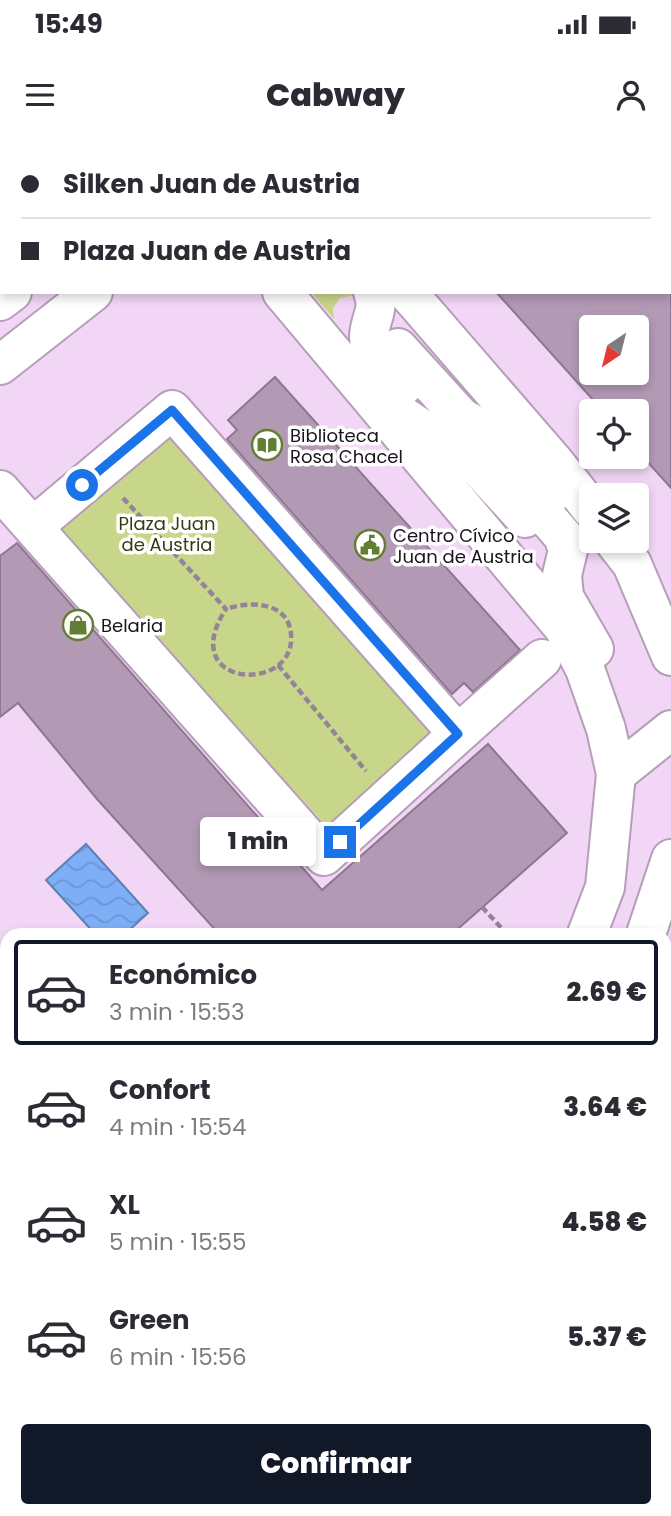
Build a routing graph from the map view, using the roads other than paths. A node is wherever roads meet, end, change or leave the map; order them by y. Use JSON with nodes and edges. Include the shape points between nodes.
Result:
{"nodes":[{"id":1,"x":90,"y":294,"type":"edge"},
{"id":2,"x":284,"y":294,"type":"edge"},
{"id":3,"x":374,"y":294,"type":"edge"},
{"id":4,"x":409,"y":294,"type":"edge"},
{"id":5,"x":398,"y":348,"type":"dead end"},
{"id":6,"x":332,"y":355,"type":"junction"},
{"id":7,"x":0,"y":365,"type":"edge"},
{"id":8,"x":426,"y":411,"type":"dead end"},
{"id":9,"x":516,"y":482,"type":"dead end"},
{"id":10,"x":0,"y":490,"type":"edge"},
{"id":11,"x":579,"y":493,"type":"edge"},
{"id":12,"x":579,"y":521,"type":"edge"},
{"id":13,"x":33,"y":527,"type":"junction"},
{"id":14,"x":543,"y":538,"type":"dead end"},
{"id":15,"x":605,"y":553,"type":"edge"},
{"id":16,"x":623,"y":553,"type":"edge"},
{"id":17,"x":654,"y":610,"type":"junction"},
{"id":18,"x":671,"y":656,"type":"edge"},
{"id":19,"x":542,"y":659,"type":"dead end"},
{"id":20,"x":671,"y":730,"type":"edge"},
{"id":21,"x":458,"y":734,"type":"junction"},
{"id":22,"x":616,"y":774,"type":"junction"},
{"id":23,"x":671,"y":859,"type":"edge"},
{"id":24,"x":589,"y":928,"type":"edge"},
{"id":25,"x":648,"y":928,"type":"edge"}],
"edges":[{"from":1,"to":7,"type":"main road"},
{"from":2,"to":6,"type":"main road"},
{"from":3,"to":8,"type":"main road","via":[[378,305],[369,338],[374,355]]},
{"from":4,"to":11,"type":"main road"},
{"from":5,"to":12,"type":"main road","via":[[461,417],[503,442]]},
{"from":6,"to":14,"type":"main road","via":[[402,416],[479,468]]},
{"from":6,"to":22,"type":"main road","via":[[564,628],[585,669]]},
{"from":9,"to":22,"type":"main road","via":[[563,536],[568,550],[562,575],[564,597],[599,658],[621,727]]},
{"from":10,"to":13,"type":"main road"},
{"from":13,"to":21,"type":"main road","via":[[172,410]]},
{"from":13,"to":21,"type":"main road","via":[[324,856]]},
{"from":15,"to":17,"type":"main road"},
{"from":16,"to":17,"type":"main road"},
{"from":17,"to":18,"type":"main road"},
{"from":19,"to":21,"type":"main road"},
{"from":20,"to":22,"type":"main road"},
{"from":22,"to":24,"type":"main road","via":[[606,887]]},
{"from":23,"to":25,"type":"main road"}]}
